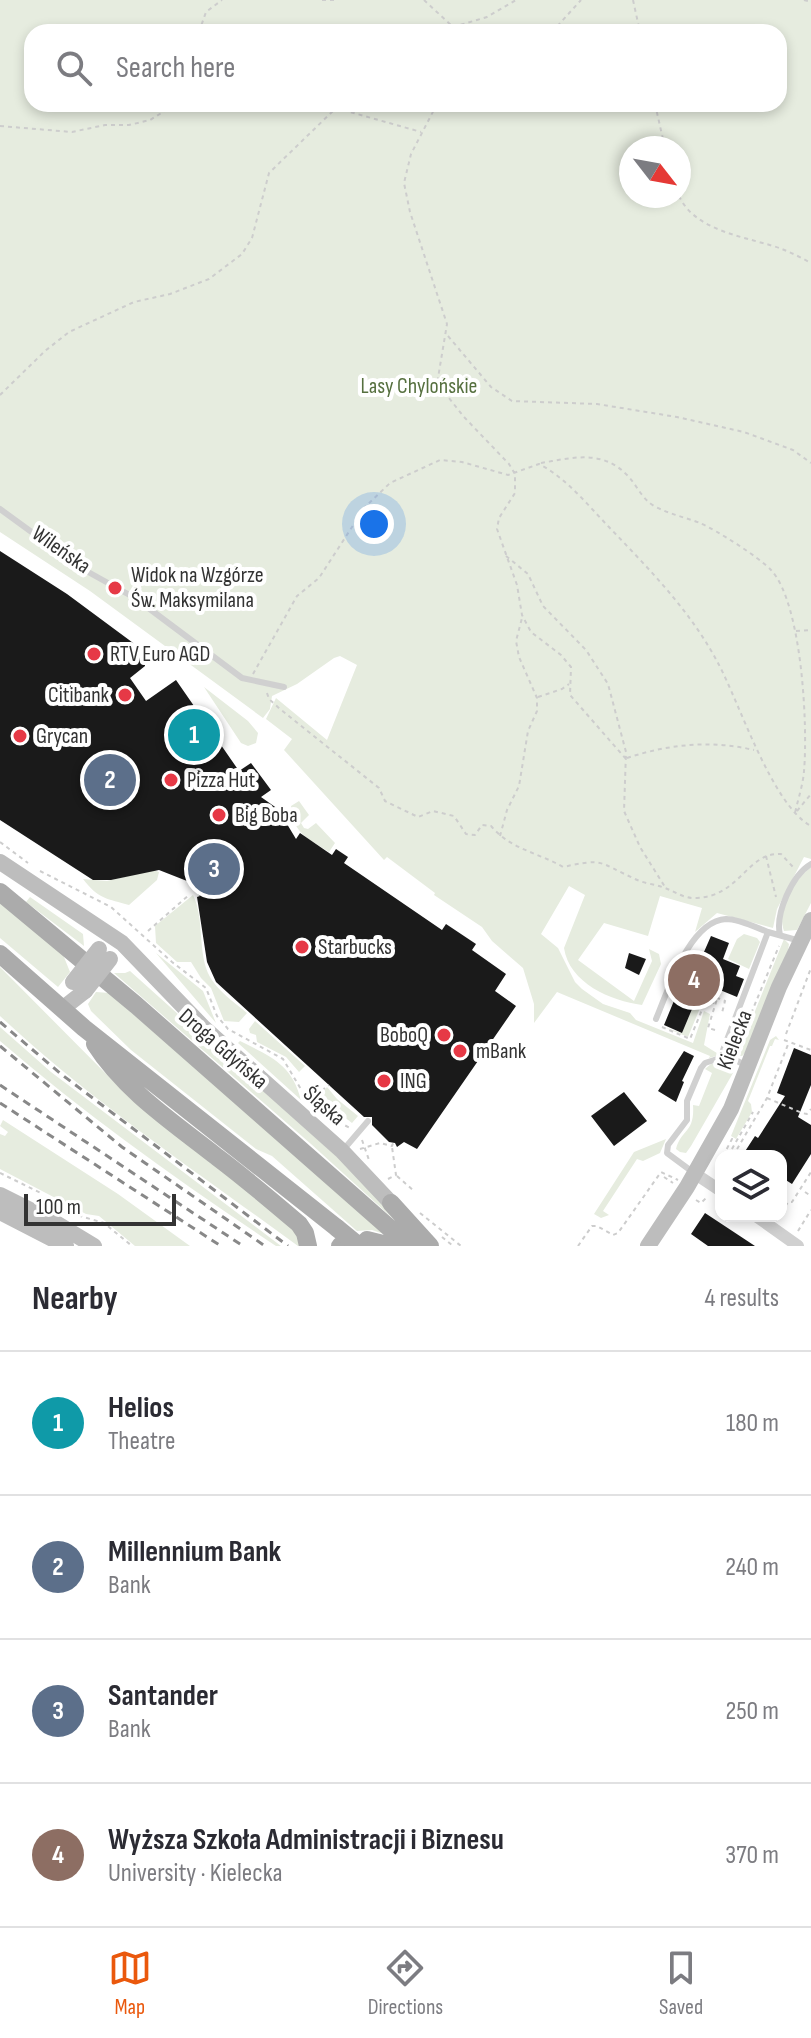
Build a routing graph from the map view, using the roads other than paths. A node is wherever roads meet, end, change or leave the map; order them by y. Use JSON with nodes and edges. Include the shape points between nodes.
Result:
{"nodes":[{"id":1,"x":0,"y":509,"type":"edge"},
{"id":2,"x":284,"y":687,"type":"dead end"},
{"id":3,"x":0,"y":862,"type":"edge"},
{"id":4,"x":811,"y":864,"type":"edge"},
{"id":5,"x":0,"y":892,"type":"edge"},
{"id":6,"x":811,"y":920,"type":"edge"},
{"id":7,"x":768,"y":932,"type":"junction"},
{"id":8,"x":782,"y":936,"type":"junction"},
{"id":9,"x":117,"y":939,"type":"junction"},
{"id":10,"x":800,"y":941,"type":"junction"},
{"id":11,"x":0,"y":954,"type":"edge"},
{"id":12,"x":62,"y":1009,"type":"junction"},
{"id":13,"x":656,"y":1019,"type":"dead end"},
{"id":14,"x":84,"y":1028,"type":"junction"},
{"id":15,"x":722,"y":1053,"type":"junction"},
{"id":16,"x":748,"y":1067,"type":"junction"},
{"id":17,"x":368,"y":1121,"type":"dead end"},
{"id":18,"x":342,"y":1151,"type":"junction"},
{"id":19,"x":694,"y":1173,"type":"junction"},
{"id":20,"x":715,"y":1187,"type":"edge"},
{"id":21,"x":0,"y":1195,"type":"edge"},
{"id":22,"x":392,"y":1195,"type":"joint"},
{"id":23,"x":0,"y":1212,"type":"edge"},
{"id":24,"x":766,"y":1222,"type":"edge"},
{"id":25,"x":339,"y":1240,"type":"edge"},
{"id":26,"x":797,"y":1240,"type":"edge"},
{"id":27,"x":363,"y":1243,"type":"edge"},
{"id":28,"x":66,"y":1246,"type":"edge"},
{"id":29,"x":94,"y":1246,"type":"edge"},
{"id":30,"x":308,"y":1246,"type":"edge"},
{"id":31,"x":391,"y":1246,"type":"edge"},
{"id":32,"x":410,"y":1246,"type":"edge"},
{"id":33,"x":430,"y":1246,"type":"edge"},
{"id":34,"x":636,"y":1246,"type":"edge"},
{"id":35,"x":648,"y":1246,"type":"edge"}],
"edges":[{"from":1,"to":2,"type":"lane","name":"Wileńska","via":[[81,568],[135,598],[232,672]]},
{"from":3,"to":9,"type":"main road","name":"Śląska"},
{"from":4,"to":8,"type":"lane","via":[[799,875],[779,913]]},
{"from":5,"to":32,"type":"main road","name":"Droga Gdyńska"},
{"from":6,"to":10,"type":"main road","name":"Kielecka"},
{"from":7,"to":8,"type":"lane"},
{"from":7,"to":13,"type":"lane","via":[[728,919],[707,927],[680,962]]},
{"from":7,"to":15,"type":"lane"},
{"from":8,"to":10,"type":"lane"},
{"from":9,"to":12,"type":"main road","bridge":true},
{"from":9,"to":18,"type":"main road","name":"Śląska","via":[[204,1028]]},
{"from":10,"to":16,"type":"main road","name":"Kielecka"},
{"from":11,"to":12,"type":"main road"},
{"from":12,"to":14,"type":"main road"},
{"from":14,"to":25,"type":"main road"},
{"from":14,"to":30,"type":"main road","via":[[104,1058],[149,1104],[299,1224]]},
{"from":15,"to":16,"type":"lane"},
{"from":15,"to":19,"type":"lane","via":[[701,1068],[687,1101],[686,1124],[668,1145],[667,1153]]},
{"from":16,"to":19,"type":"main road","name":"Kielecka"},
{"from":17,"to":18,"type":"lane"},
{"from":18,"to":22,"type":"main road","name":"Śląska"},
{"from":19,"to":20,"type":"street"},
{"from":19,"to":34,"type":"main road","name":"Kielecka"},
{"from":19,"to":35,"type":"main road","name":"Kielecka"},
{"from":21,"to":29,"type":"main road"},
{"from":22,"to":33,"type":"main road"},
{"from":23,"to":28,"type":"main road"},
{"from":24,"to":26,"type":"street"},
{"from":25,"to":27,"type":"main road","bridge":true},
{"from":27,"to":31,"type":"main road"}]}
